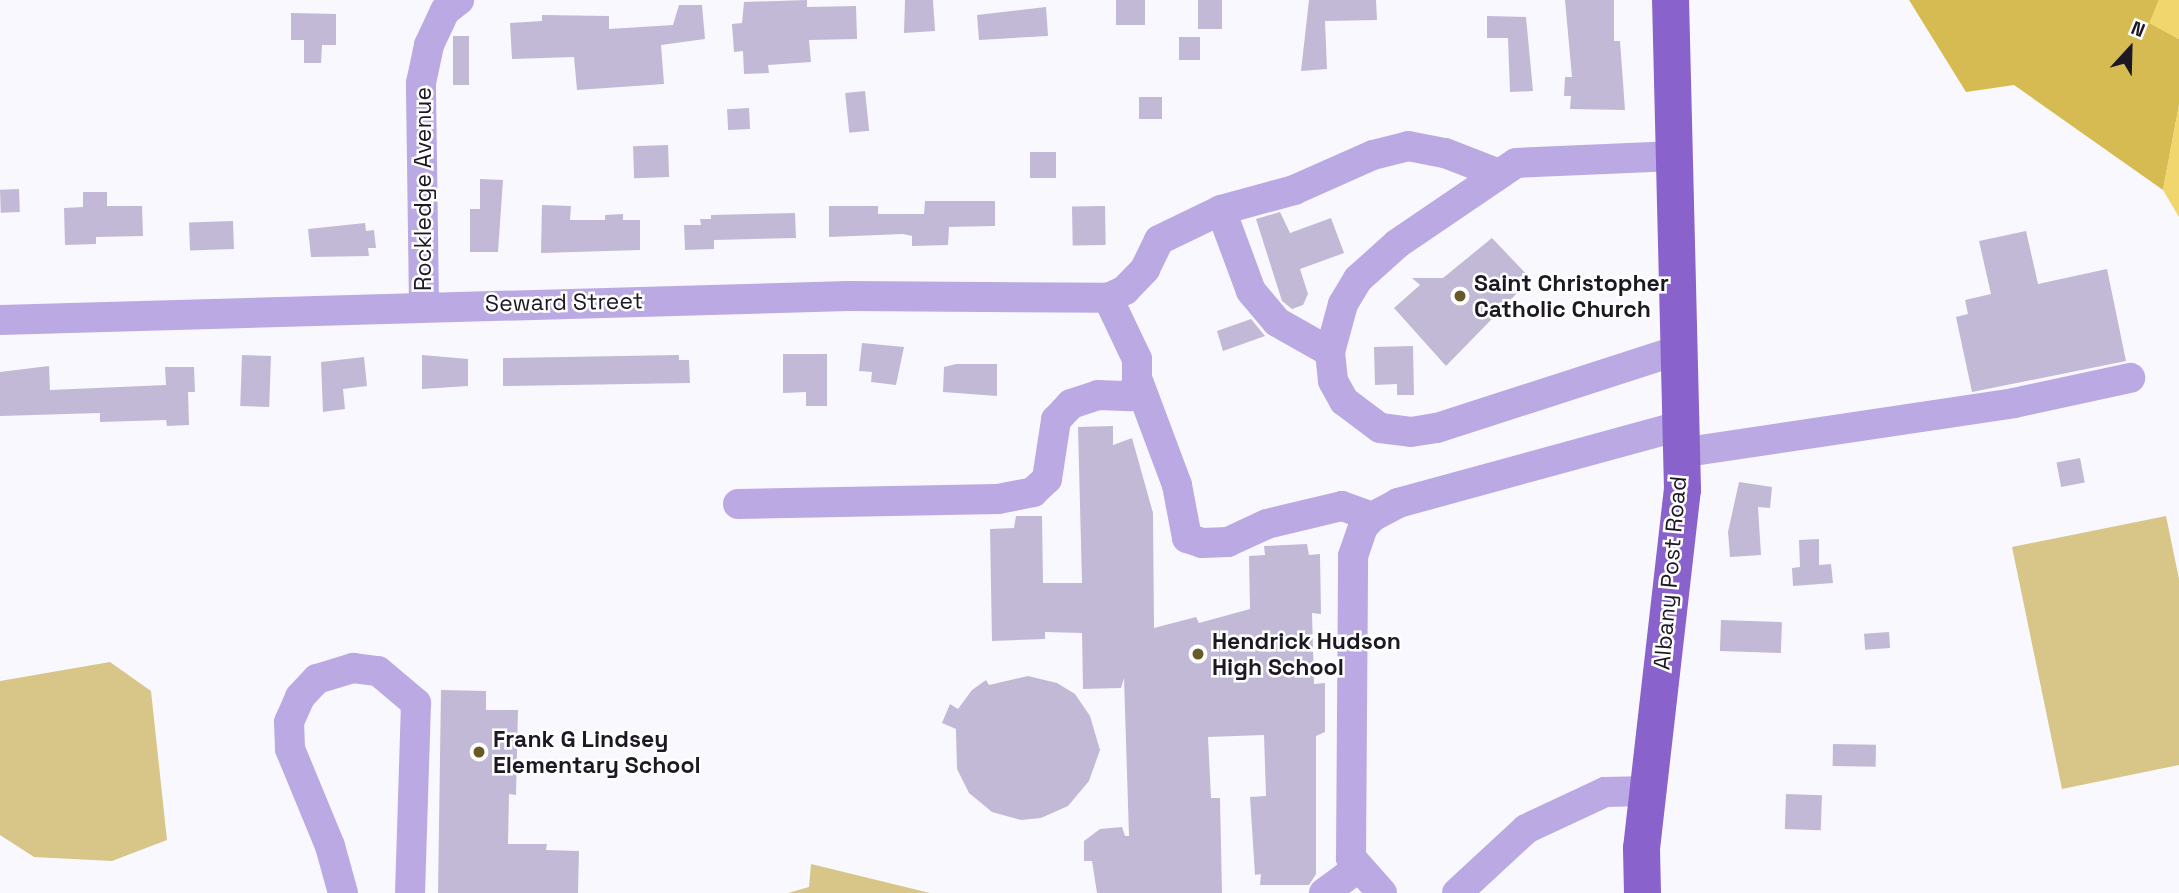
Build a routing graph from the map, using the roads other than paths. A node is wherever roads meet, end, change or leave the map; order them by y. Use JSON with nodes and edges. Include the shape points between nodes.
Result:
{"nodes":[{"id":1,"x":459,"y":0,"type":"edge"},
{"id":2,"x":1670,"y":0,"type":"edge"},
{"id":3,"x":1675,"y":156,"type":"junction"},
{"id":4,"x":1499,"y":174,"type":"junction"},
{"id":5,"x":1220,"y":210,"type":"junction"},
{"id":6,"x":1117,"y":294,"type":"junction"},
{"id":7,"x":424,"y":305,"type":"junction"},
{"id":8,"x":0,"y":320,"type":"edge"},
{"id":9,"x":1678,"y":350,"type":"junction"},
{"id":10,"x":1330,"y":352,"type":"junction"},
{"id":11,"x":2130,"y":378,"type":"dead end"},
{"id":12,"x":1137,"y":379,"type":"junction"},
{"id":13,"x":1680,"y":439,"type":"junction"},
{"id":14,"x":738,"y":504,"type":"dead end"},
{"id":15,"x":1372,"y":517,"type":"junction"},
{"id":16,"x":1648,"y":791,"type":"junction"},
{"id":17,"x":1358,"y":868,"type":"junction"},
{"id":18,"x":343,"y":893,"type":"edge"},
{"id":19,"x":410,"y":893,"type":"edge"},
{"id":20,"x":1324,"y":893,"type":"edge"},
{"id":21,"x":1382,"y":893,"type":"edge"},
{"id":22,"x":1457,"y":893,"type":"edge"},
{"id":23,"x":1642,"y":893,"type":"edge"}],
"edges":[{"from":1,"to":7,"type":"street","name":"Rockledge Avenue","via":[[445,11],[429,45],[421,83]]},
{"from":2,"to":3,"type":"main road","name":"Albany Post Road"},
{"from":3,"to":4,"type":"street","via":[[1516,163]]},
{"from":3,"to":9,"type":"main road","name":"Albany Post Road"},
{"from":4,"to":5,"type":"street","via":[[1445,153],[1408,146],[1373,155],[1294,190]]},
{"from":4,"to":10,"type":"street","via":[[1397,244],[1359,279],[1343,304]]},
{"from":5,"to":6,"type":"street","via":[[1160,240],[1145,269]]},
{"from":5,"to":10,"type":"street","via":[[1251,291],[1277,322]]},
{"from":6,"to":7,"type":"street","name":"Seward Street"},
{"from":6,"to":12,"type":"street","via":[[1137,359]]},
{"from":7,"to":8,"type":"street","name":"Seward Street"},
{"from":9,"to":10,"type":"street","via":[[1437,428],[1411,432],[1380,428],[1344,401],[1333,381]]},
{"from":9,"to":13,"type":"main road","name":"Albany Post Road"},
{"from":11,"to":13,"type":"street","via":[[2014,403]]},
{"from":12,"to":14,"type":"street","via":[[1131,396],[1098,395],[1071,404],[1056,420],[1047,480],[1034,492],[998,499]]},
{"from":12,"to":15,"type":"street","via":[[1170,461],[1187,538],[1202,543],[1228,542],[1267,524],[1342,506]]},
{"from":13,"to":15,"type":"street","via":[[1398,503]]},
{"from":13,"to":16,"type":"main road","name":"Albany Post Road","via":[[1682,489]]},
{"from":15,"to":17,"type":"street","via":[[1353,556],[1352,858]]},
{"from":16,"to":22,"type":"street","via":[[1605,792],[1527,829]]},
{"from":16,"to":23,"type":"main road","name":"Albany Post Road"},
{"from":17,"to":20,"type":"street"},
{"from":17,"to":21,"type":"street"},
{"from":18,"to":19,"type":"street","via":[[330,846],[290,749],[289,722],[300,697],[317,679],[353,668],[378,671],[416,703]]}]}
